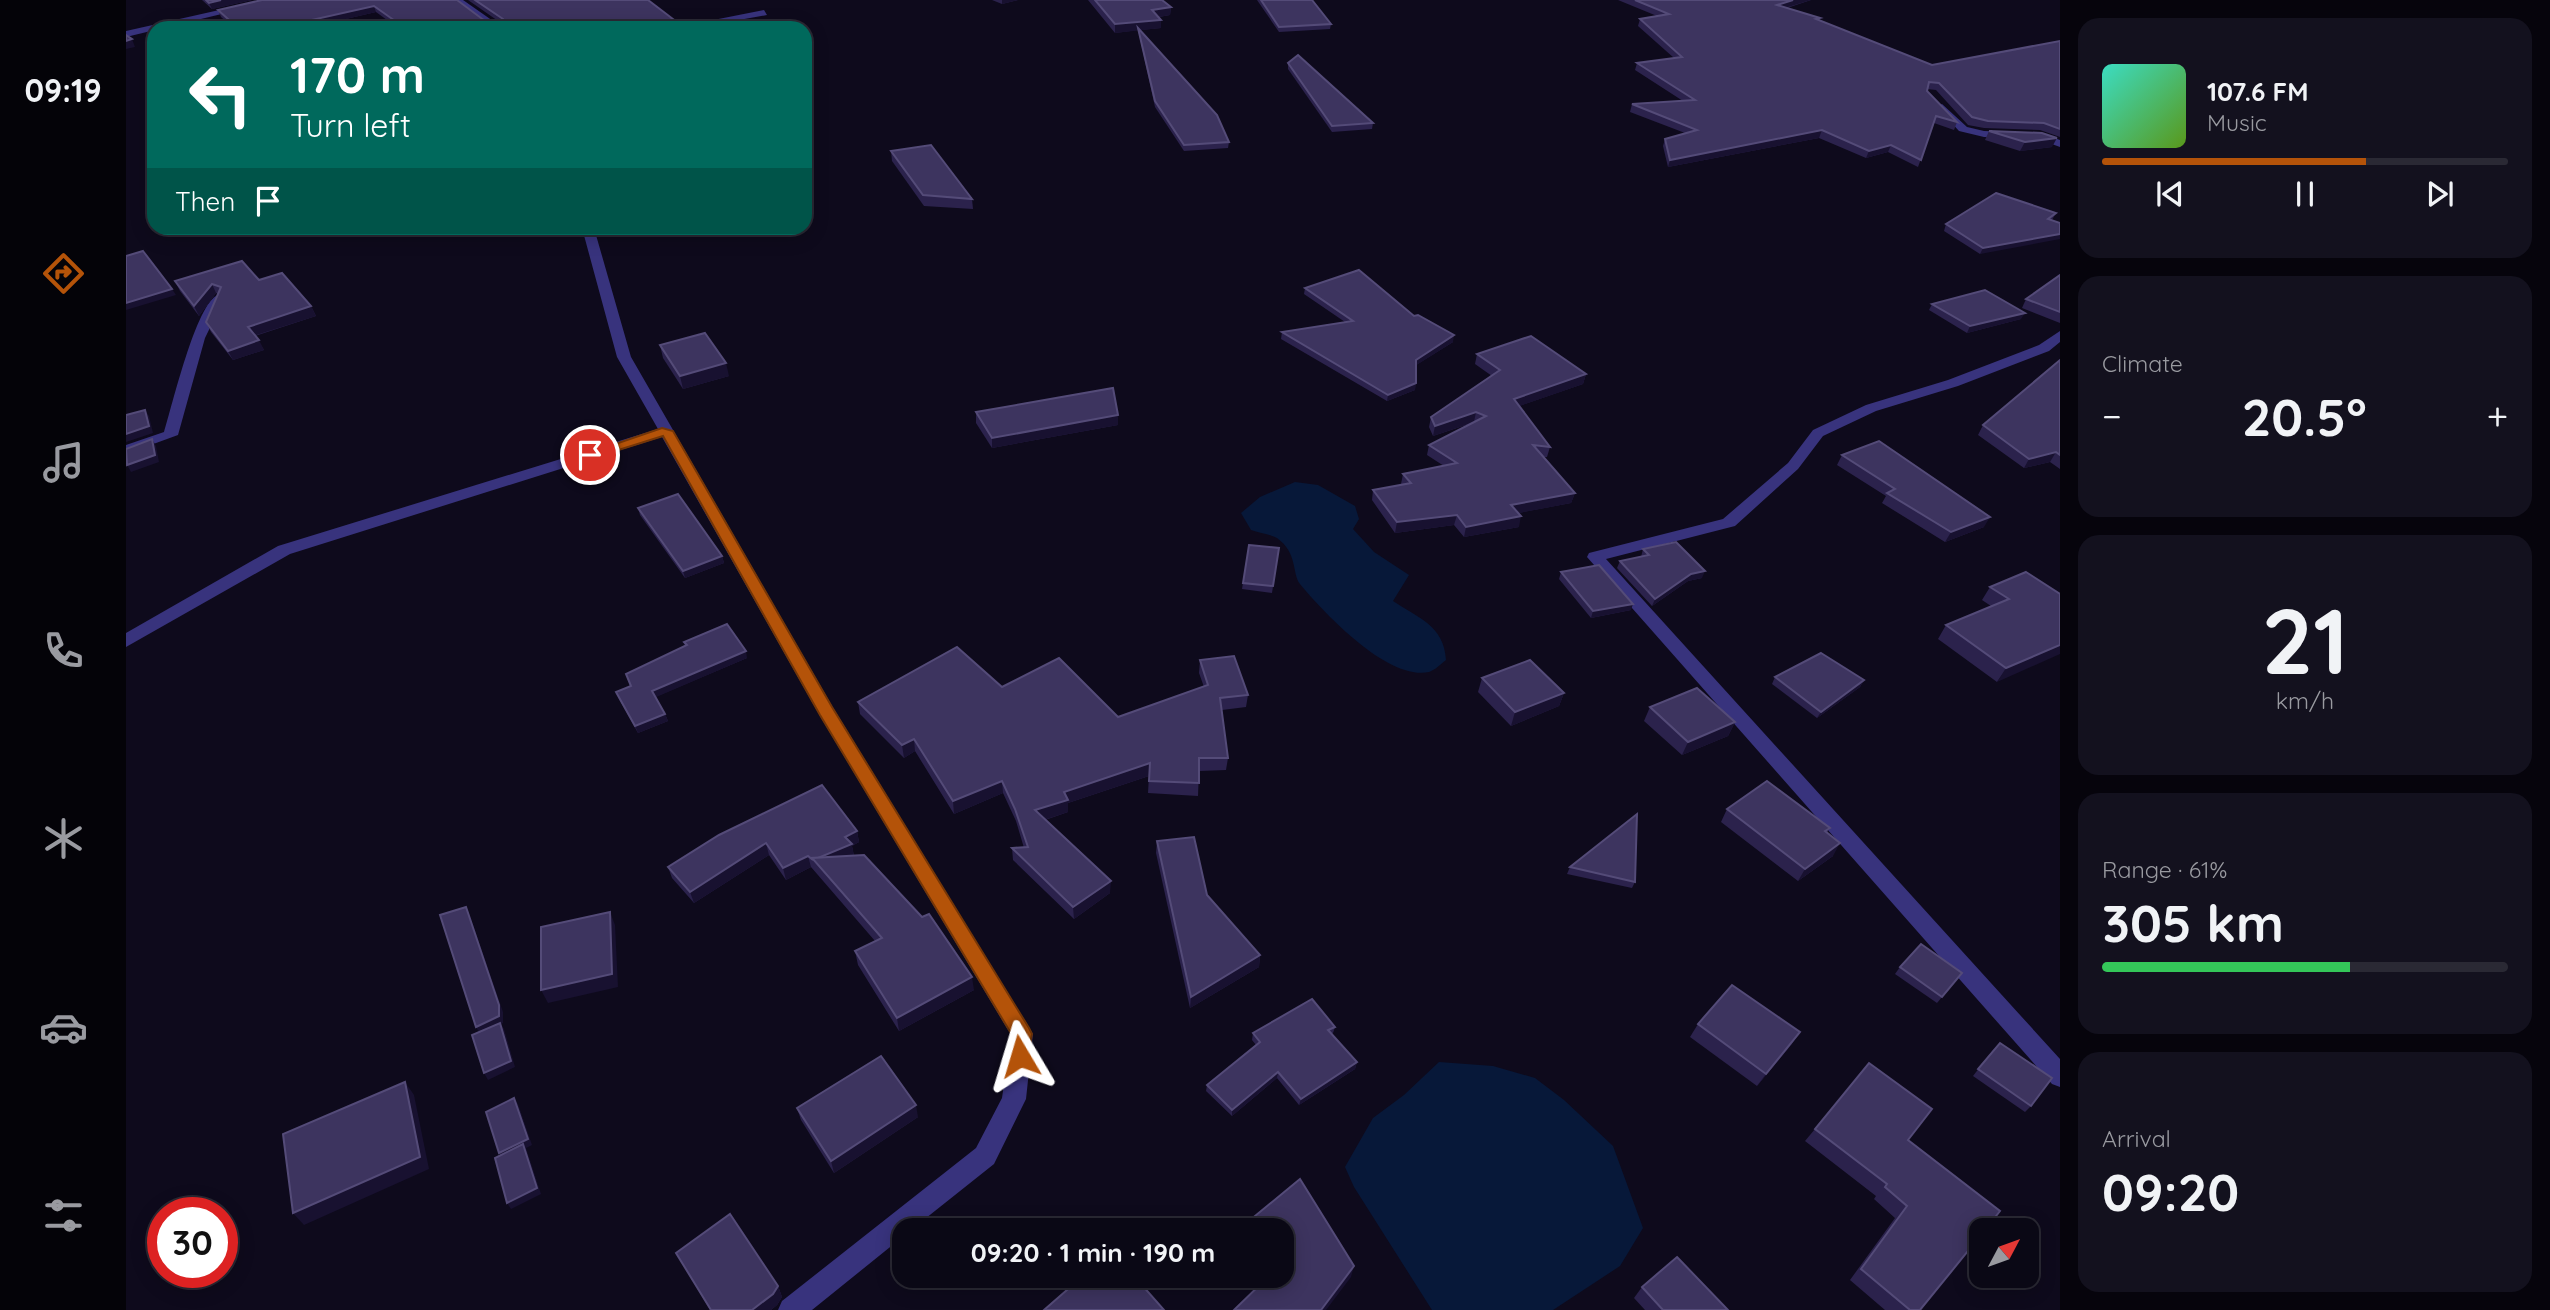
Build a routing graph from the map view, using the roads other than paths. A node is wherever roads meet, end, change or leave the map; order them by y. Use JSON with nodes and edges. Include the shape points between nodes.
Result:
{"nodes":[{"id":1,"x":276,"y":0,"type":"edge"},
{"id":2,"x":457,"y":0,"type":"edge"},
{"id":3,"x":764,"y":13,"type":"dead end"},
{"id":4,"x":183,"y":21,"type":"edge"},
{"id":5,"x":488,"y":21,"type":"edge"},
{"id":6,"x":718,"y":21,"type":"edge"},
{"id":7,"x":147,"y":29,"type":"edge"},
{"id":8,"x":126,"y":34,"type":"edge"},
{"id":9,"x":1930,"y":94,"type":"edge"},
{"id":10,"x":2060,"y":144,"type":"edge"},
{"id":11,"x":590,"y":235,"type":"edge"},
{"id":12,"x":218,"y":299,"type":"edge"},
{"id":13,"x":2060,"y":335,"type":"edge"},
{"id":14,"x":667,"y":431,"type":"junction"},
{"id":15,"x":126,"y":450,"type":"edge"},
{"id":16,"x":126,"y":641,"type":"edge"},
{"id":17,"x":2060,"y":1076,"type":"edge"},
{"id":18,"x":791,"y":1310,"type":"edge"}],
"edges":[{"from":1,"to":4,"type":"street"},
{"from":2,"to":5,"type":"street"},
{"from":3,"to":6,"type":"street"},
{"from":7,"to":8,"type":"street"},
{"from":9,"to":10,"type":"street","via":[[1963,129],[2040,136]]},
{"from":11,"to":14,"type":"street","via":[[624,357]]},
{"from":12,"to":15,"type":"street","via":[[198,338],[172,435]]},
{"from":13,"to":17,"type":"street","via":[[2044,348],[1871,408],[1818,433],[1793,467],[1729,523],[1594,557]]},
{"from":14,"to":16,"type":"street","via":[[284,550]]},
{"from":14,"to":18,"type":"street","via":[[826,711],[1022,1034],[1014,1100],[985,1156]]}]}
